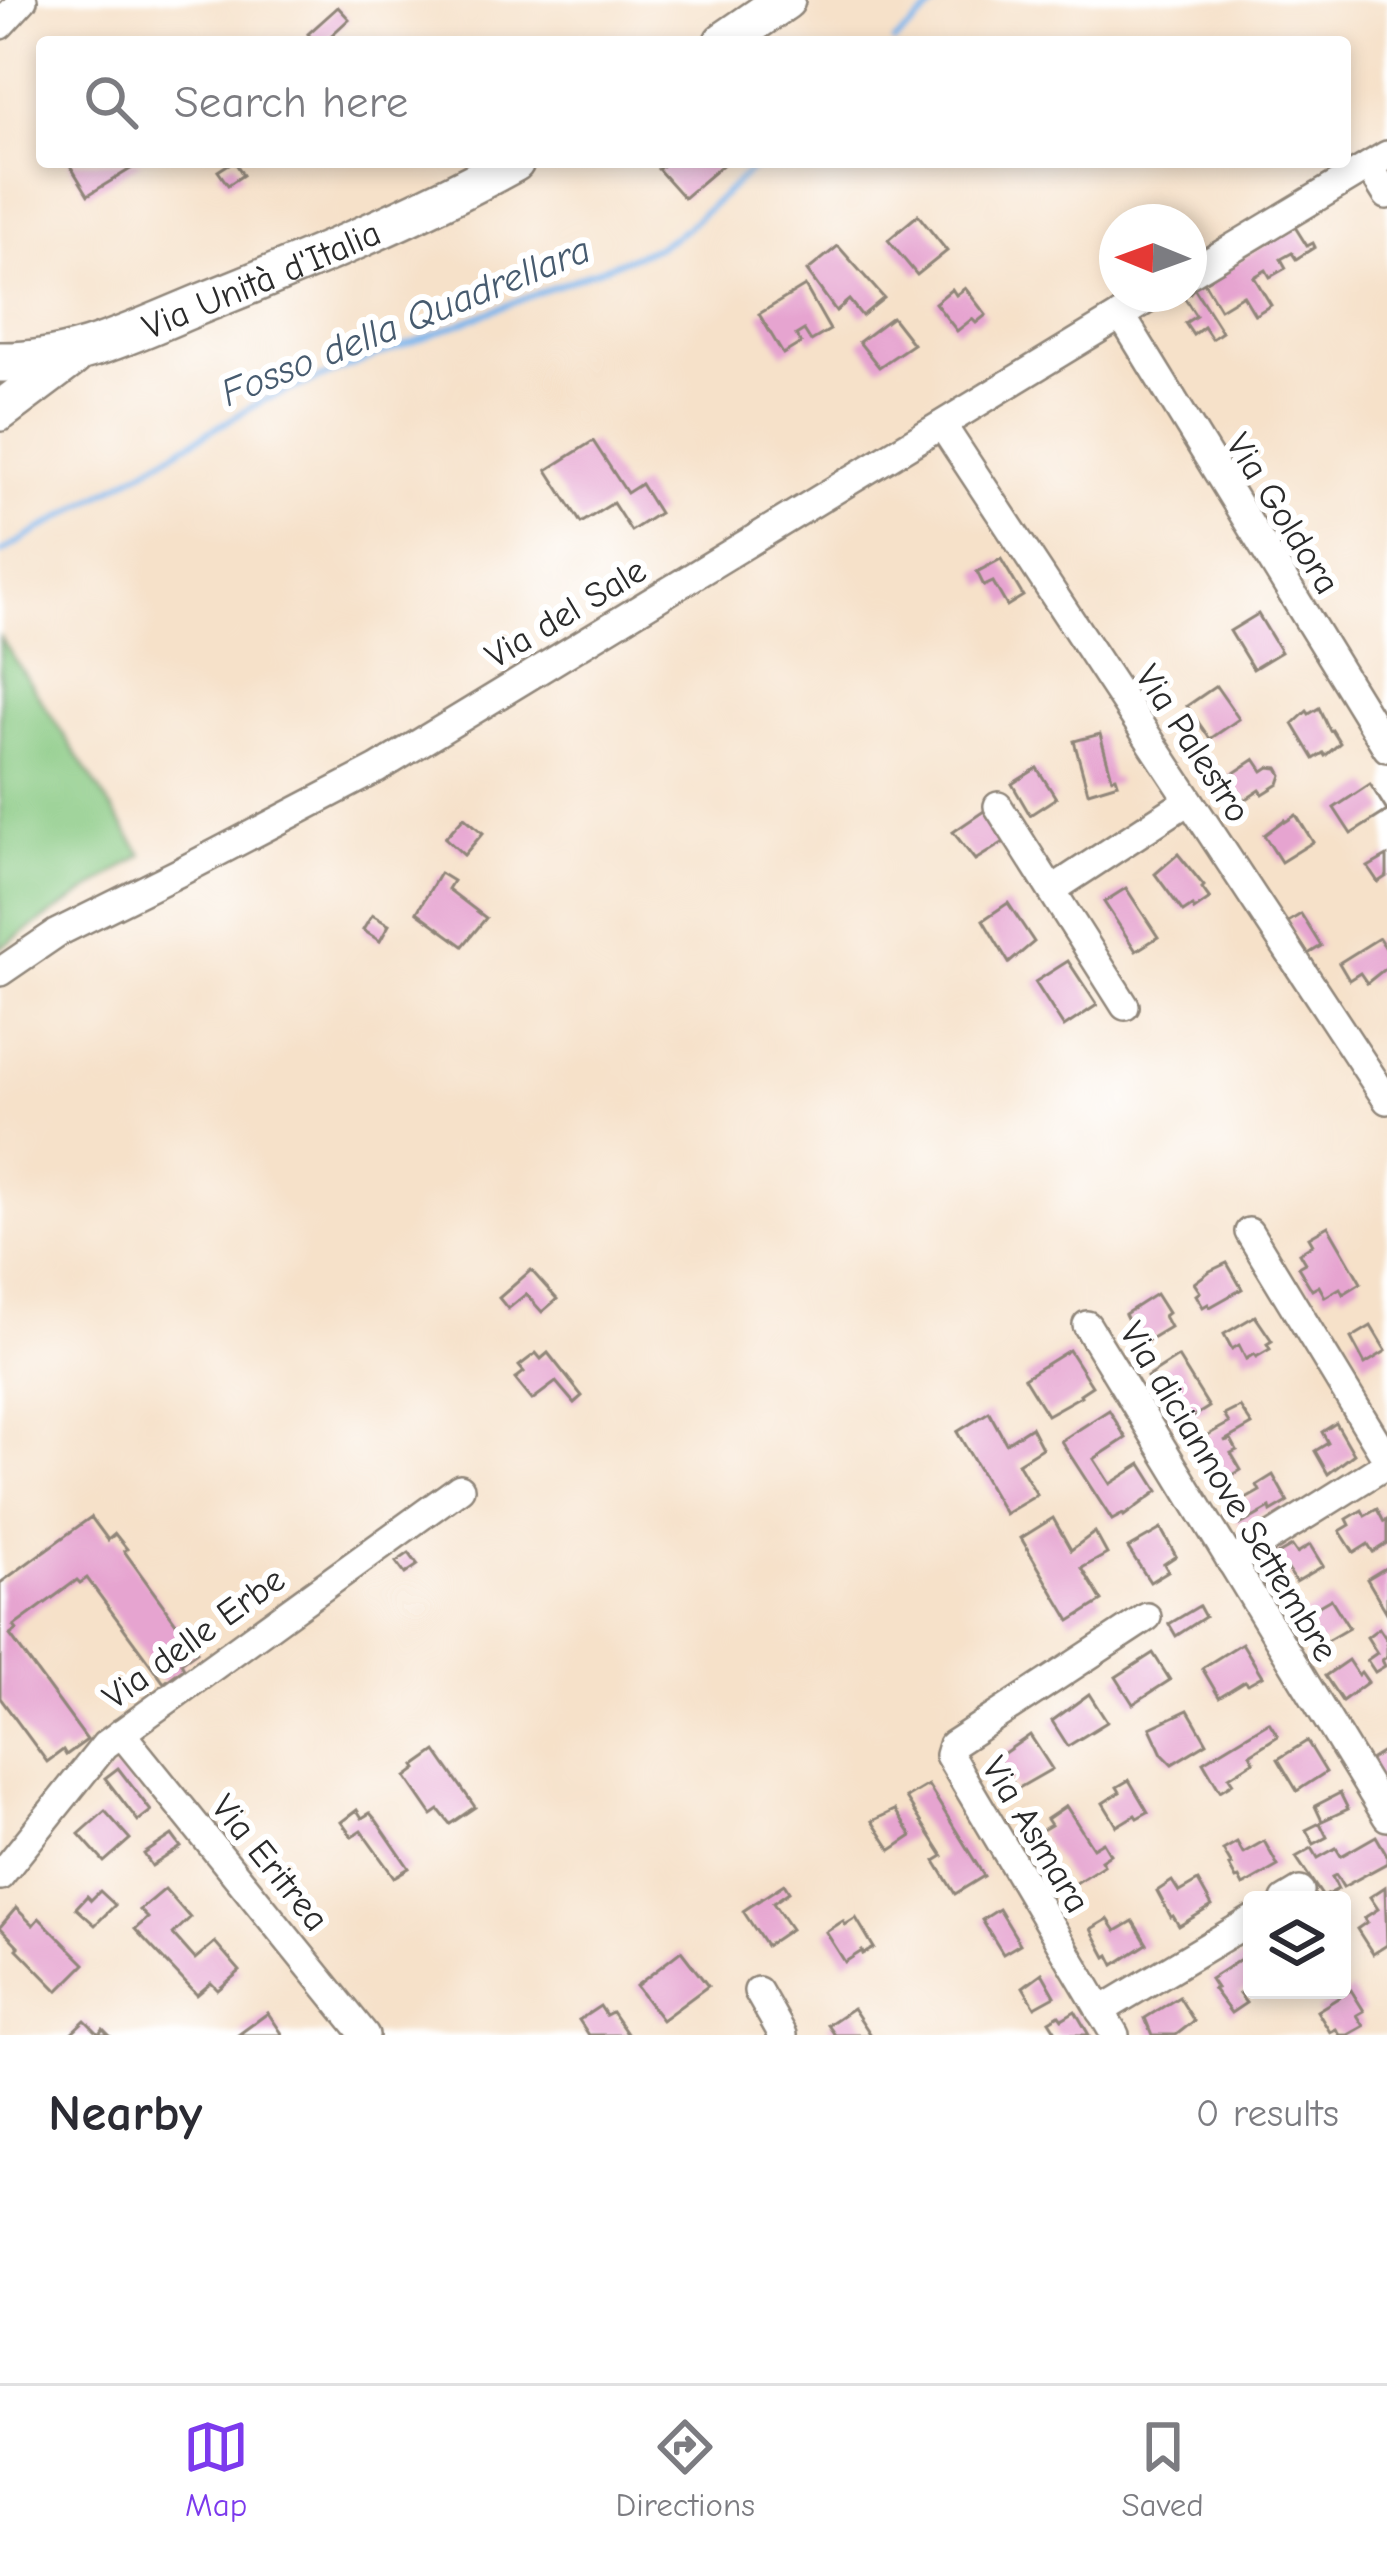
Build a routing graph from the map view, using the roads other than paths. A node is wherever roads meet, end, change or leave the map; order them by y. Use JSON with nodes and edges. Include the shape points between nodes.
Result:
{"nodes":[{"id":1,"x":22,"y":0,"type":"edge"},
{"id":2,"x":785,"y":0,"type":"edge"},
{"id":3,"x":0,"y":25,"type":"edge"},
{"id":4,"x":733,"y":36,"type":"edge"},
{"id":5,"x":1378,"y":160,"type":"edge"},
{"id":6,"x":502,"y":168,"type":"edge"},
{"id":7,"x":1387,"y":195,"type":"edge"},
{"id":8,"x":1207,"y":263,"type":"edge"},
{"id":9,"x":1127,"y":312,"type":"edge"},
{"id":10,"x":1121,"y":316,"type":"junction"},
{"id":11,"x":76,"y":354,"type":"junction"},
{"id":12,"x":0,"y":362,"type":"edge"},
{"id":13,"x":0,"y":411,"type":"edge"},
{"id":14,"x":941,"y":425,"type":"junction"},
{"id":15,"x":1387,"y":748,"type":"edge"},
{"id":16,"x":1188,"y":802,"type":"junction"},
{"id":17,"x":998,"y":806,"type":"dead end"},
{"id":18,"x":1052,"y":890,"type":"junction"},
{"id":19,"x":0,"y":972,"type":"edge"},
{"id":20,"x":1125,"y":1006,"type":"dead end"},
{"id":21,"x":1387,"y":1100,"type":"edge"},
{"id":22,"x":1250,"y":1232,"type":"dead end"},
{"id":23,"x":1088,"y":1325,"type":"dead end"},
{"id":24,"x":1387,"y":1462,"type":"edge"},
{"id":25,"x":460,"y":1488,"type":"dead end"},
{"id":26,"x":1232,"y":1562,"type":"junction"},
{"id":27,"x":1147,"y":1617,"type":"dead end"},
{"id":28,"x":121,"y":1733,"type":"junction"},
{"id":29,"x":1387,"y":1817,"type":"edge"},
{"id":30,"x":0,"y":1876,"type":"edge"},
{"id":31,"x":1243,"y":1926,"type":"edge"},
{"id":32,"x":758,"y":1990,"type":"dead end"},
{"id":33,"x":1107,"y":2023,"type":"edge"},
{"id":34,"x":365,"y":2035,"type":"edge"},
{"id":35,"x":783,"y":2035,"type":"edge"}],
"edges":[{"from":1,"to":3,"type":"street"},
{"from":2,"to":4,"type":"main road"},
{"from":5,"to":7,"type":"street"},
{"from":5,"to":8,"type":"street"},
{"from":6,"to":11,"type":"main road","name":"Via Unità d'Italia","via":[[282,272]]},
{"from":9,"to":10,"type":"street","name":"Via del Sale"},
{"from":10,"to":14,"type":"street","name":"Via del Sale"},
{"from":10,"to":15,"type":"street","name":"Via Goldora"},
{"from":11,"to":12,"type":"main road","name":"Via Unità d'Italia"},
{"from":11,"to":13,"type":"main road"},
{"from":14,"to":16,"type":"street","name":"Via Palestro"},
{"from":14,"to":19,"type":"street","name":"Via del Sale","via":[[377,769],[57,933]]},
{"from":16,"to":18,"type":"street"},
{"from":16,"to":21,"type":"street","name":"Via Palestro"},
{"from":17,"to":18,"type":"street"},
{"from":18,"to":20,"type":"street"},
{"from":22,"to":24,"type":"street"},
{"from":23,"to":26,"type":"street","name":"Via diciannove Settembre"},
{"from":24,"to":26,"type":"street"},
{"from":25,"to":28,"type":"street","name":"Via delle Erbe"},
{"from":26,"to":29,"type":"street","name":"Via diciannove Settembre"},
{"from":27,"to":33,"type":"street","name":"Via Asmara","via":[[952,1745],[949,1755]]},
{"from":28,"to":30,"type":"street","name":"Via delle Erbe"},
{"from":28,"to":34,"type":"street","name":"Via Eritrea"},
{"from":31,"to":33,"type":"street"},
{"from":32,"to":35,"type":"street"}]}
